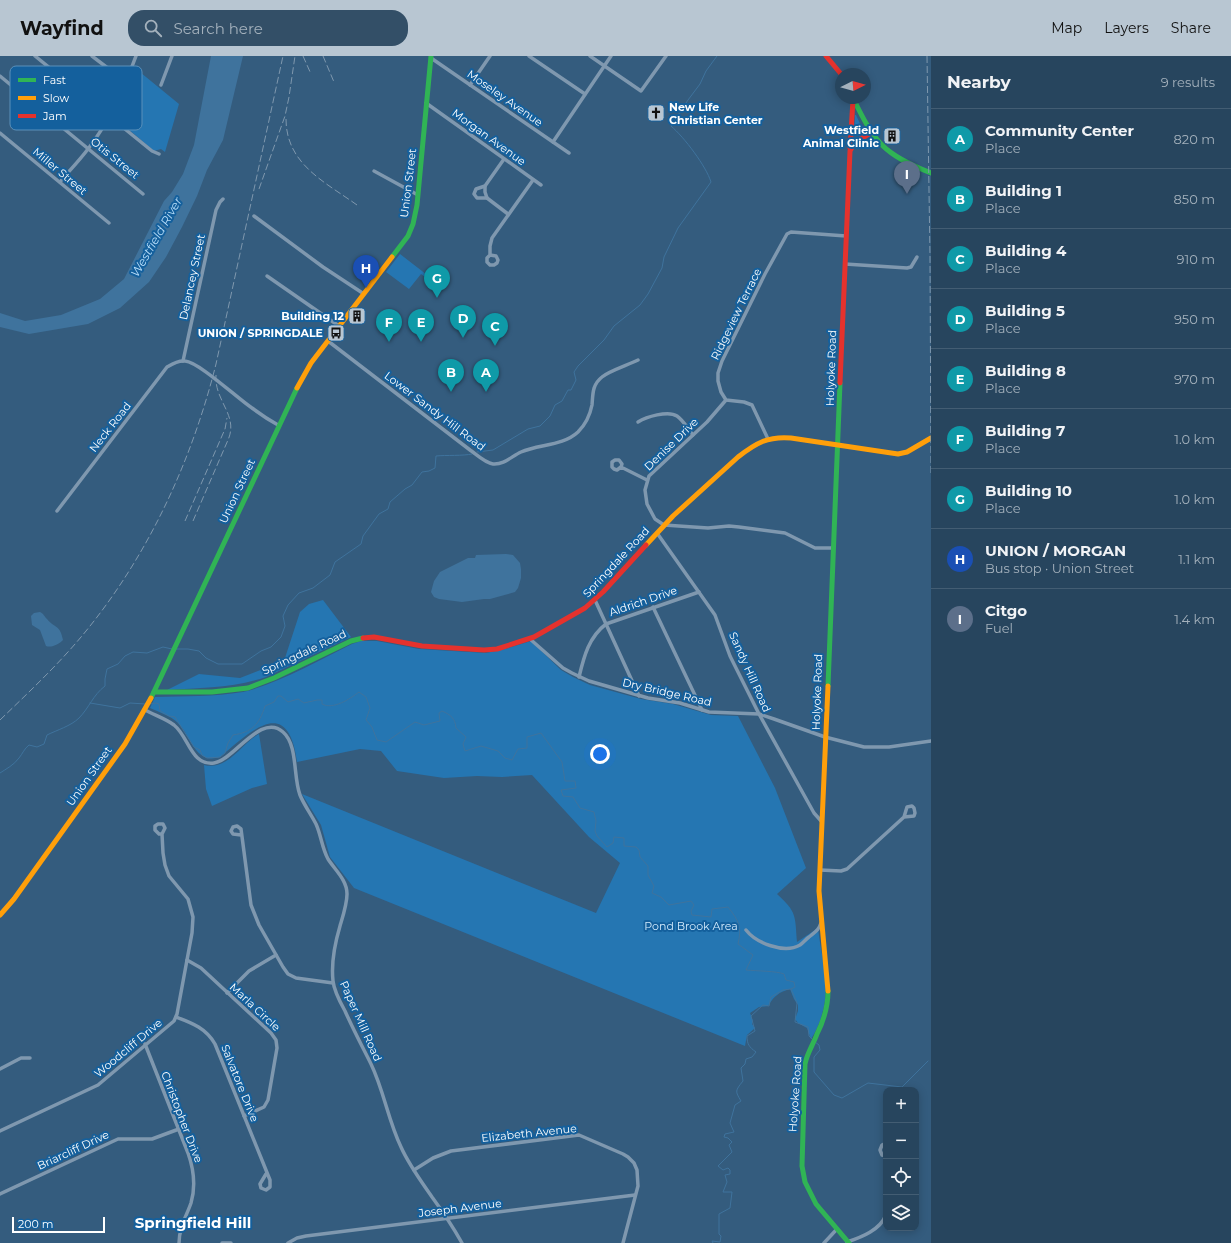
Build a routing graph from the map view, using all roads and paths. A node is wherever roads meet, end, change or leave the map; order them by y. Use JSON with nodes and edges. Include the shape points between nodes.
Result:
{"nodes":[{"id":1,"x":35,"y":56,"type":"edge"},
{"id":2,"x":92,"y":56,"type":"edge"},
{"id":3,"x":136,"y":56,"type":"edge"},
{"id":4,"x":172,"y":56,"type":"edge"},
{"id":5,"x":490,"y":56,"type":"edge"},
{"id":6,"x":530,"y":56,"type":"edge"},
{"id":7,"x":590,"y":56,"type":"edge"},
{"id":8,"x":611,"y":56,"type":"edge"},
{"id":9,"x":666,"y":56,"type":"edge"},
{"id":10,"x":826,"y":56,"type":"edge"},
{"id":11,"x":431,"y":57,"type":"edge"},
{"id":12,"x":48,"y":66,"type":"edge"},
{"id":13,"x":105,"y":66,"type":"edge"},
{"id":14,"x":132,"y":66,"type":"edge"},
{"id":15,"x":605,"y":66,"type":"junction"},
{"id":16,"x":836,"y":68,"type":"edge"},
{"id":17,"x":0,"y":76,"type":"edge"},
{"id":18,"x":10,"y":84,"type":"edge"},
{"id":19,"x":161,"y":85,"type":"dead end"},
{"id":20,"x":470,"y":85,"type":"junction"},
{"id":21,"x":585,"y":94,"type":"junction"},
{"id":22,"x":426,"y":103,"type":"junction"},
{"id":23,"x":854,"y":104,"type":"edge"},
{"id":24,"x":857,"y":104,"type":"edge"},
{"id":25,"x":66,"y":130,"type":"edge"},
{"id":26,"x":100,"y":130,"type":"edge"},
{"id":27,"x":127,"y":130,"type":"edge"},
{"id":28,"x":0,"y":133,"type":"edge"},
{"id":29,"x":871,"y":133,"type":"junction"},
{"id":30,"x":553,"y":142,"type":"junction"},
{"id":31,"x":88,"y":148,"type":"junction"},
{"id":32,"x":850,"y":151,"type":"junction"},
{"id":33,"x":569,"y":153,"type":"dead end"},
{"id":34,"x":159,"y":154,"type":"dead end"},
{"id":35,"x":504,"y":159,"type":"junction"},
{"id":36,"x":374,"y":171,"type":"dead end"},
{"id":37,"x":931,"y":173,"type":"edge"},
{"id":38,"x":533,"y":180,"type":"junction"},
{"id":39,"x":60,"y":182,"type":"junction"},
{"id":40,"x":541,"y":185,"type":"dead end"},
{"id":41,"x":486,"y":186,"type":"junction"},
{"id":42,"x":144,"y":194,"type":"dead end"},
{"id":43,"x":418,"y":195,"type":"junction"},
{"id":44,"x":487,"y":198,"type":"junction"},
{"id":45,"x":223,"y":199,"type":"dead end"},
{"id":46,"x":508,"y":214,"type":"junction"},
{"id":47,"x":254,"y":216,"type":"dead end"},
{"id":48,"x":109,"y":223,"type":"dead end"},
{"id":49,"x":846,"y":236,"type":"junction"},
{"id":50,"x":490,"y":255,"type":"dead end"},
{"id":51,"x":917,"y":257,"type":"dead end"},
{"id":52,"x":845,"y":264,"type":"junction"},
{"id":53,"x":267,"y":276,"type":"dead end"},
{"id":54,"x":364,"y":294,"type":"junction"},
{"id":55,"x":339,"y":326,"type":"junction"},
{"id":56,"x":328,"y":341,"type":"junction"},
{"id":57,"x":638,"y":360,"type":"dead end"},
{"id":58,"x":183,"y":361,"type":"junction"},
{"id":59,"x":726,"y":400,"type":"junction"},
{"id":60,"x":638,"y":422,"type":"dead end"},
{"id":61,"x":278,"y":425,"type":"junction"},
{"id":62,"x":693,"y":435,"type":"junction"},
{"id":63,"x":931,"y":438,"type":"edge"},
{"id":64,"x":768,"y":439,"type":"junction"},
{"id":65,"x":837,"y":445,"type":"junction"},
{"id":66,"x":621,"y":467,"type":"dead end"},
{"id":67,"x":647,"y":480,"type":"junction"},
{"id":68,"x":57,"y":510,"type":"dead end"},
{"id":69,"x":664,"y":525,"type":"junction"},
{"id":70,"x":657,"y":533,"type":"junction"},
{"id":71,"x":833,"y":548,"type":"junction"},
{"id":72,"x":699,"y":592,"type":"junction"},
{"id":73,"x":595,"y":600,"type":"junction"},
{"id":74,"x":653,"y":607,"type":"junction"},
{"id":75,"x":606,"y":624,"type":"junction"},
{"id":76,"x":530,"y":639,"type":"junction"},
{"id":77,"x":579,"y":677,"type":"junction"},
{"id":78,"x":154,"y":692,"type":"junction"},
{"id":79,"x":639,"y":696,"type":"junction"},
{"id":80,"x":147,"y":706,"type":"junction"},
{"id":81,"x":702,"y":710,"type":"junction"},
{"id":82,"x":758,"y":714,"type":"junction"},
{"id":83,"x":825,"y":736,"type":"junction"},
{"id":84,"x":931,"y":741,"type":"edge"},
{"id":85,"x":904,"y":817,"type":"dead end"},
{"id":86,"x":822,"y":822,"type":"junction"},
{"id":87,"x":162,"y":834,"type":"dead end"},
{"id":88,"x":241,"y":835,"type":"dead end"},
{"id":89,"x":820,"y":870,"type":"junction"},
{"id":90,"x":0,"y":915,"type":"edge"},
{"id":91,"x":821,"y":921,"type":"junction"},
{"id":92,"x":746,"y":930,"type":"dead end"},
{"id":93,"x":276,"y":955,"type":"junction"},
{"id":94,"x":187,"y":960,"type":"junction"},
{"id":95,"x":333,"y":983,"type":"junction"},
{"id":96,"x":228,"y":993,"type":"junction"},
{"id":97,"x":176,"y":1017,"type":"junction"},
{"id":98,"x":145,"y":1044,"type":"junction"},
{"id":99,"x":30,"y":1058,"type":"dead end"},
{"id":100,"x":0,"y":1069,"type":"edge"},
{"id":101,"x":244,"y":1116,"type":"junction"},
{"id":102,"x":179,"y":1129,"type":"junction"},
{"id":103,"x":0,"y":1131,"type":"edge"},
{"id":104,"x":883,"y":1145,"type":"edge"},
{"id":105,"x":883,"y":1155,"type":"edge"},
{"id":106,"x":414,"y":1170,"type":"junction"},
{"id":107,"x":266,"y":1174,"type":"dead end"},
{"id":108,"x":0,"y":1194,"type":"edge"},
{"id":109,"x":635,"y":1195,"type":"junction"},
{"id":110,"x":448,"y":1219,"type":"junction"},
{"id":111,"x":883,"y":1222,"type":"edge"},
{"id":112,"x":837,"y":1229,"type":"junction"},
{"id":113,"x":848,"y":1242,"type":"edge"},
{"id":114,"x":179,"y":1243,"type":"edge"},
{"id":115,"x":222,"y":1243,"type":"edge"},
{"id":116,"x":231,"y":1243,"type":"edge"},
{"id":117,"x":288,"y":1243,"type":"edge"},
{"id":118,"x":462,"y":1243,"type":"edge"},
{"id":119,"x":623,"y":1243,"type":"edge"},
{"id":120,"x":824,"y":1243,"type":"edge"}],
"edges":[{"from":1,"to":12,"type":"street"},
{"from":2,"to":13,"type":"street"},
{"from":3,"to":14,"type":"street"},
{"from":4,"to":19,"type":"street"},
{"from":5,"to":20,"type":"street"},
{"from":6,"to":21,"type":"street"},
{"from":7,"to":15,"type":"street"},
{"from":8,"to":15,"type":"street"},
{"from":9,"to":15,"type":"street","via":[[641,91]]},
{"from":10,"to":16,"type":"main road"},
{"from":11,"to":20,"type":"street","name":"Moseley Avenue"},
{"from":11,"to":22,"type":"main road","name":"Union Street"},
{"from":15,"to":21,"type":"street"},
{"from":17,"to":18,"type":"street","name":"Otis Street"},
{"from":20,"to":30,"type":"street","name":"Moseley Avenue"},
{"from":21,"to":30,"type":"street"},
{"from":22,"to":35,"type":"street","name":"Morgan Avenue"},
{"from":22,"to":43,"type":"main road","name":"Union Street"},
{"from":23,"to":32,"type":"main road","name":"Holyoke Road"},
{"from":24,"to":29,"type":"main road"},
{"from":25,"to":31,"type":"street","name":"Otis Street"},
{"from":26,"to":31,"type":"street"},
{"from":27,"to":34,"type":"street"},
{"from":28,"to":39,"type":"street","name":"Miller Street"},
{"from":29,"to":32,"type":"main road","via":[[856,140]]},
{"from":29,"to":37,"type":"main road","via":[[883,148],[896,157]]},
{"from":30,"to":33,"type":"street","name":"Moseley Avenue"},
{"from":31,"to":39,"type":"street"},
{"from":31,"to":42,"type":"street","name":"Otis Street"},
{"from":32,"to":49,"type":"main road","name":"Holyoke Road"},
{"from":35,"to":38,"type":"street","name":"Morgan Avenue"},
{"from":35,"to":41,"type":"street"},
{"from":36,"to":43,"type":"street"},
{"from":38,"to":40,"type":"street","name":"Morgan Avenue"},
{"from":38,"to":46,"type":"street"},
{"from":39,"to":48,"type":"street","name":"Miller Street"},
{"from":41,"to":44,"type":"street"},
{"from":41,"to":44,"type":"street","via":[[477,188],[474,194],[477,198]]},
{"from":43,"to":54,"type":"main road","name":"Union Street","via":[[408,236]]},
{"from":44,"to":46,"type":"street"},
{"from":45,"to":58,"type":"street","name":"Delancey Street","via":[[216,210]]},
{"from":46,"to":50,"type":"street","via":[[492,238]]},
{"from":47,"to":54,"type":"street"},
{"from":49,"to":52,"type":"main road","name":"Holyoke Road"},
{"from":49,"to":59,"type":"street","name":"Ridgeview Terrace","via":[[791,232],[787,234],[722,361],[718,382]]},
{"from":51,"to":52,"type":"street","via":[[911,267],[907,268]]},
{"from":52,"to":65,"type":"main road","name":"Holyoke Road"},
{"from":53,"to":55,"type":"street"},
{"from":54,"to":55,"type":"main road","name":"Union Street"},
{"from":55,"to":56,"type":"main road","name":"Union Street"},
{"from":56,"to":57,"type":"street","name":"Lower Sandy Hill Road","via":[[470,450],[495,464],[577,433],[588,417],[594,386],[602,377]]},
{"from":56,"to":61,"type":"main road","name":"Union Street","via":[[303,376]]},
{"from":58,"to":61,"type":"street","via":[[200,368]]},
{"from":58,"to":68,"type":"street","name":"Neck Road","via":[[167,367]]},
{"from":59,"to":62,"type":"street","name":"Denise Drive"},
{"from":59,"to":64,"type":"street","via":[[752,405]]},
{"from":60,"to":62,"type":"street","via":[[656,415],[672,413],[678,416]]},
{"from":61,"to":78,"type":"main road","name":"Union Street"},
{"from":62,"to":67,"type":"street","name":"Denise Drive","via":[[652,472]]},
{"from":63,"to":65,"type":"main road","name":"Springdale Road","via":[[900,454]]},
{"from":64,"to":65,"type":"main road","name":"Springdale Road","via":[[777,437]]},
{"from":64,"to":69,"type":"main road","name":"Springdale Road","via":[[738,457]]},
{"from":65,"to":71,"type":"main road","name":"Holyoke Road"},
{"from":66,"to":67,"type":"street"},
{"from":67,"to":69,"type":"street","name":"Denise Drive","via":[[645,494],[648,508],[655,519]]},
{"from":69,"to":70,"type":"main road","name":"Springdale Road"},
{"from":69,"to":71,"type":"street","via":[[708,528],[726,526],[785,533],[815,548]]},
{"from":70,"to":72,"type":"street","name":"Sandy Hill Road"},
{"from":70,"to":73,"type":"main road","name":"Springdale Road"},
{"from":71,"to":83,"type":"main road","name":"Holyoke Road"},
{"from":72,"to":74,"type":"street","name":"Aldrich Drive"},
{"from":72,"to":82,"type":"street","name":"Sandy Hill Road","via":[[718,621],[733,663]]},
{"from":73,"to":75,"type":"street"},
{"from":73,"to":76,"type":"main road","name":"Springdale Road","via":[[577,614]]},
{"from":74,"to":75,"type":"street","name":"Aldrich Drive"},
{"from":74,"to":81,"type":"street"},
{"from":75,"to":77,"type":"street","name":"Aldrich Drive","via":[[590,642]]},
{"from":75,"to":79,"type":"street"},
{"from":76,"to":77,"type":"street","name":"Dry Bridge Road","via":[[563,668]]},
{"from":76,"to":78,"type":"main road","name":"Springdale Road","via":[[484,650],[422,646],[378,638],[363,638],[248,688],[212,692]]},
{"from":77,"to":79,"type":"street","name":"Dry Bridge Road"},
{"from":78,"to":80,"type":"main road","name":"Union Street"},
{"from":79,"to":81,"type":"street","name":"Dry Bridge Road","via":[[680,703]]},
{"from":80,"to":90,"type":"main road","name":"Union Street","via":[[100,780]]},
{"from":80,"to":95,"type":"street","name":"Paper Mill Road","via":[[176,726],[194,755],[209,763],[223,760],[248,738],[263,729],[277,728],[287,736],[300,794],[315,823],[328,858],[344,881],[346,889],[346,903],[336,940]]},
{"from":81,"to":82,"type":"street","name":"Dry Bridge Road"},
{"from":82,"to":83,"type":"street","name":"Dry Bridge Road"},
{"from":82,"to":86,"type":"street","name":"Sandy Hill Road","via":[[814,813]]},
{"from":83,"to":84,"type":"street","name":"Dry Bridge Road","via":[[867,747]]},
{"from":83,"to":86,"type":"main road","name":"Holyoke Road"},
{"from":85,"to":89,"type":"street","via":[[847,869]]},
{"from":86,"to":89,"type":"main road","name":"Holyoke Road"},
{"from":87,"to":94,"type":"street","name":"Woodcliff Drive","via":[[162,853],[166,869],[188,899],[193,914]]},
{"from":88,"to":93,"type":"street","via":[[251,905],[257,922]]},
{"from":89,"to":91,"type":"main road","name":"Holyoke Road"},
{"from":91,"to":92,"type":"street","via":[[819,929],[799,945],[789,948],[764,942]]},
{"from":91,"to":112,"type":"main road","name":"Holyoke Road","via":[[828,1002],[825,1016],[805,1064],[803,1170],[809,1192]]},
{"from":93,"to":95,"type":"street","via":[[285,970],[293,977]]},
{"from":93,"to":96,"type":"street","via":[[248,971]]},
{"from":94,"to":96,"type":"street","name":"Marla Circle","via":[[201,968]]},
{"from":94,"to":97,"type":"street","name":"Woodcliff Drive"},
{"from":95,"to":106,"type":"street","name":"Paper Mill Road","via":[[377,1077],[401,1148]]},
{"from":96,"to":101,"type":"street","name":"Marla Circle","via":[[271,1033],[278,1045],[267,1103],[259,1110]]},
{"from":97,"to":98,"type":"street","name":"Woodcliff Drive"},
{"from":97,"to":101,"type":"street","name":"Salvatore Drive","via":[[198,1026],[213,1040]]},
{"from":98,"to":102,"type":"street","name":"Christopher Drive"},
{"from":98,"to":103,"type":"street","name":"Woodcliff Drive","via":[[98,1086]]},
{"from":99,"to":100,"type":"street","via":[[21,1058]]},
{"from":101,"to":107,"type":"street","name":"Salvatore Drive"},
{"from":102,"to":108,"type":"street","name":"Briarcliff Drive","via":[[152,1139],[118,1139]]},
{"from":102,"to":114,"type":"street","name":"Christopher Drive","via":[[194,1178],[191,1200],[182,1224]]},
{"from":104,"to":105,"type":"street","via":[[880,1150]]},
{"from":106,"to":109,"type":"street","name":"Elizabeth Avenue","via":[[450,1151],[579,1135],[631,1160],[638,1177]]},
{"from":106,"to":110,"type":"street","name":"Paper Mill Road"},
{"from":109,"to":110,"type":"street","name":"Joseph Avenue"},
{"from":109,"to":119,"type":"street","name":"Elizabeth Avenue"},
{"from":110,"to":117,"type":"street","name":"Joseph Avenue","via":[[306,1236]]},
{"from":110,"to":118,"type":"street","name":"Paper Mill Road"},
{"from":111,"to":113,"type":"street","via":[[864,1236]]},
{"from":112,"to":113,"type":"main road","name":"Holyoke Road"},
{"from":112,"to":120,"type":"street"},
{"from":115,"to":116,"type":"street"}]}
